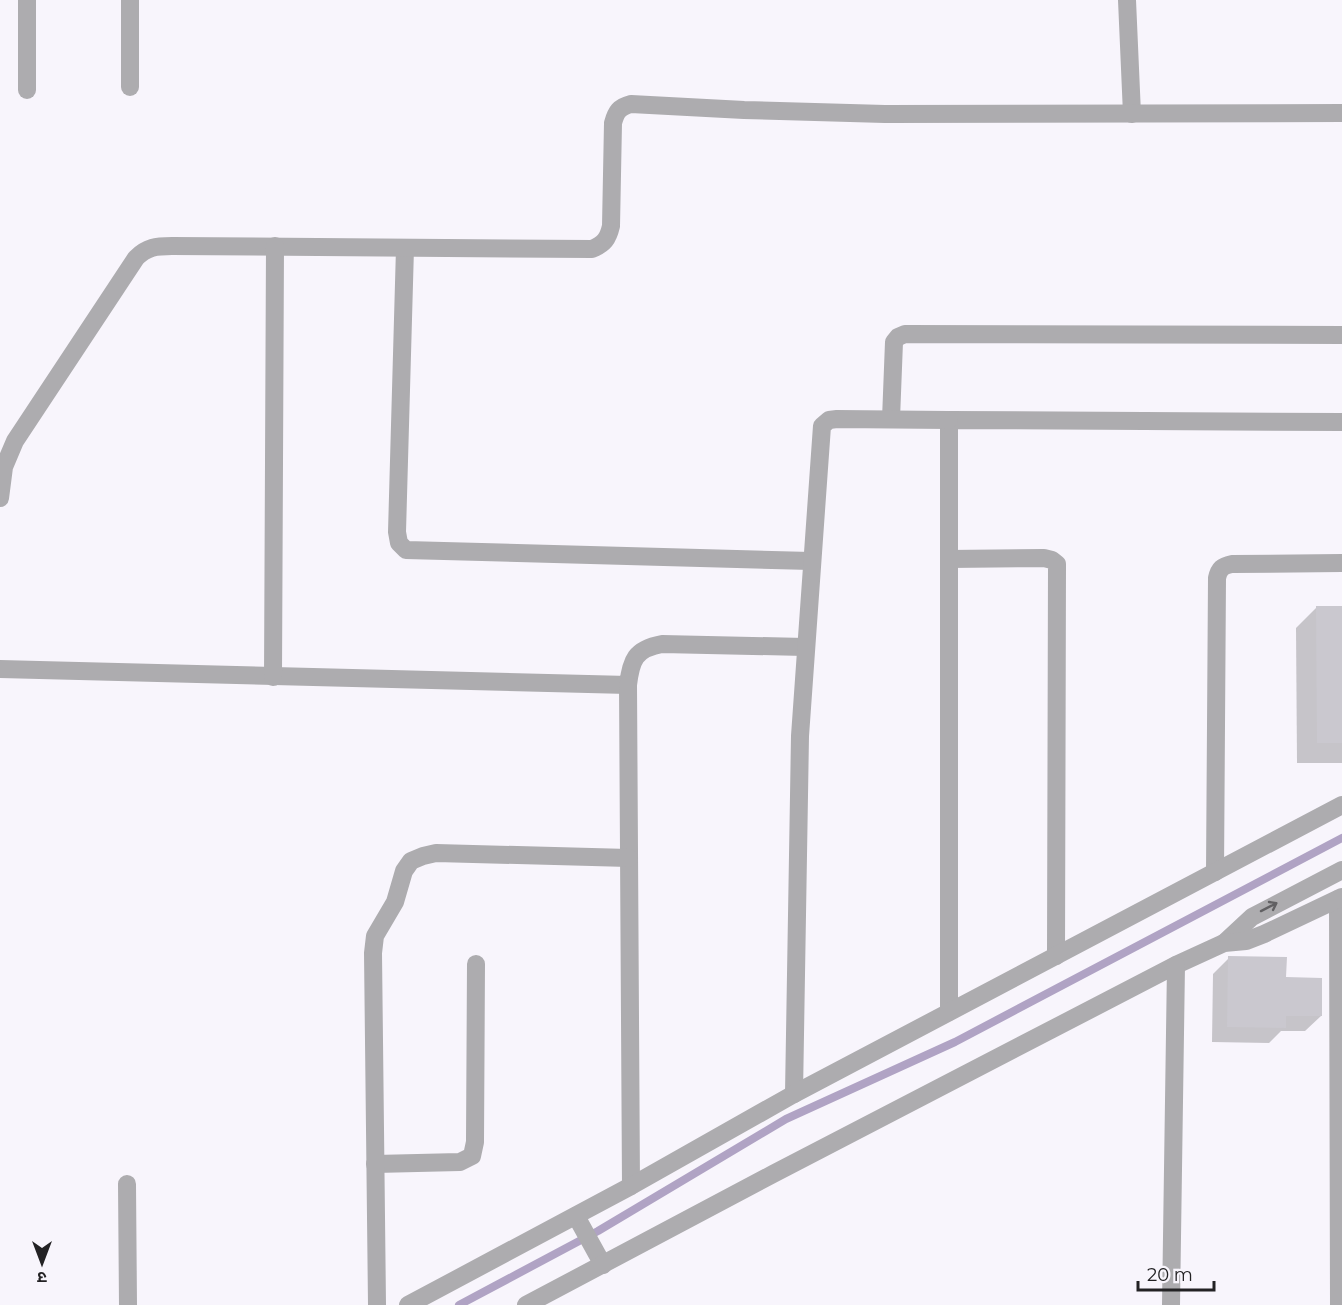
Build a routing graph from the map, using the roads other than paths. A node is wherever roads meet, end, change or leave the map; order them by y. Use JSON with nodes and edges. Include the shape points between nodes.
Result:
{"nodes":[{"id":1,"x":27,"y":0,"type":"edge"},
{"id":2,"x":130,"y":0,"type":"edge"},
{"id":3,"x":1127,"y":0,"type":"edge"},
{"id":4,"x":130,"y":87,"type":"dead end"},
{"id":5,"x":27,"y":90,"type":"dead end"},
{"id":6,"x":1342,"y":113,"type":"edge"},
{"id":7,"x":1132,"y":114,"type":"junction"},
{"id":8,"x":275,"y":246,"type":"junction"},
{"id":9,"x":405,"y":248,"type":"junction"},
{"id":10,"x":1342,"y":334,"type":"edge"},
{"id":11,"x":891,"y":419,"type":"junction"},
{"id":12,"x":949,"y":420,"type":"junction"},
{"id":13,"x":1342,"y":422,"type":"edge"},
{"id":14,"x":0,"y":498,"type":"edge"},
{"id":15,"x":949,"y":559,"type":"junction"},
{"id":16,"x":811,"y":561,"type":"junction"},
{"id":17,"x":1342,"y":563,"type":"edge"},
{"id":18,"x":805,"y":647,"type":"junction"},
{"id":19,"x":0,"y":669,"type":"edge"},
{"id":20,"x":273,"y":676,"type":"junction"},
{"id":21,"x":628,"y":685,"type":"junction"},
{"id":22,"x":1342,"y":805,"type":"edge"},
{"id":23,"x":629,"y":858,"type":"junction"},
{"id":24,"x":1342,"y":870,"type":"edge"},
{"id":25,"x":1215,"y":872,"type":"junction"},
{"id":26,"x":1340,"y":898,"type":"edge"},
{"id":27,"x":1224,"y":943,"type":"junction"},
{"id":28,"x":1056,"y":956,"type":"junction"},
{"id":29,"x":476,"y":964,"type":"dead end"},
{"id":30,"x":1176,"y":965,"type":"junction"},
{"id":31,"x":949,"y":1012,"type":"junction"},
{"id":32,"x":1340,"y":1036,"type":"edge"},
{"id":33,"x":794,"y":1094,"type":"junction"},
{"id":34,"x":375,"y":1164,"type":"junction"},
{"id":35,"x":127,"y":1184,"type":"dead end"},
{"id":36,"x":631,"y":1186,"type":"junction"},
{"id":37,"x":1340,"y":1191,"type":"edge"},
{"id":38,"x":576,"y":1216,"type":"junction"},
{"id":39,"x":603,"y":1265,"type":"junction"},
{"id":40,"x":1340,"y":1302,"type":"edge"},
{"id":41,"x":128,"y":1305,"type":"edge"},
{"id":42,"x":377,"y":1305,"type":"edge"},
{"id":43,"x":408,"y":1305,"type":"edge"},
{"id":44,"x":526,"y":1305,"type":"edge"},
{"id":45,"x":1171,"y":1305,"type":"edge"}],
"edges":[{"from":1,"to":5,"type":"street"},
{"from":2,"to":4,"type":"street"},
{"from":3,"to":7,"type":"street"},
{"from":6,"to":7,"type":"street"},
{"from":7,"to":9,"type":"street","via":[[885,114],[631,104],[616,112],[613,123],[611,226],[602,245],[592,249]]},
{"from":8,"to":9,"type":"street"},
{"from":8,"to":14,"type":"street","via":[[154,246],[144,250],[15,441],[4,467]]},
{"from":8,"to":20,"type":"street"},
{"from":9,"to":16,"type":"street","via":[[397,532],[399,543],[406,550]]},
{"from":10,"to":11,"type":"street","via":[[905,334],[894,342]]},
{"from":11,"to":12,"type":"street"},
{"from":11,"to":16,"type":"street","via":[[837,419],[822,426]]},
{"from":12,"to":13,"type":"street"},
{"from":12,"to":15,"type":"street"},
{"from":15,"to":28,"type":"street","via":[[1044,558],[1057,564]]},
{"from":15,"to":31,"type":"street"},
{"from":16,"to":18,"type":"street"},
{"from":17,"to":25,"type":"street","via":[[1232,564],[1219,570]]},
{"from":18,"to":21,"type":"street","via":[[649,646],[637,654]]},
{"from":18,"to":33,"type":"street","via":[[797,829]]},
{"from":19,"to":20,"type":"street"},
{"from":20,"to":21,"type":"street"},
{"from":21,"to":23,"type":"street"},
{"from":22,"to":25,"type":"street"},
{"from":23,"to":34,"type":"street","via":[[436,853],[411,861],[395,902],[375,936]]},
{"from":23,"to":36,"type":"street"},
{"from":27,"to":24,"type":"street","one_way":true,"via":[[1251,917]]},
{"from":25,"to":28,"type":"street"},
{"from":26,"to":27,"type":"street","via":[[1246,941]]},
{"from":26,"to":32,"type":"street"},
{"from":27,"to":30,"type":"street"},
{"from":28,"to":31,"type":"street"},
{"from":29,"to":34,"type":"street","via":[[472,1156],[460,1162]]},
{"from":30,"to":39,"type":"street"},
{"from":30,"to":45,"type":"street"},
{"from":31,"to":33,"type":"street"},
{"from":32,"to":37,"type":"street"},
{"from":33,"to":36,"type":"street"},
{"from":34,"to":42,"type":"street"},
{"from":35,"to":41,"type":"street"},
{"from":36,"to":38,"type":"street"},
{"from":37,"to":40,"type":"street"},
{"from":38,"to":39,"type":"street"},
{"from":38,"to":43,"type":"street"},
{"from":39,"to":44,"type":"street"}]}
